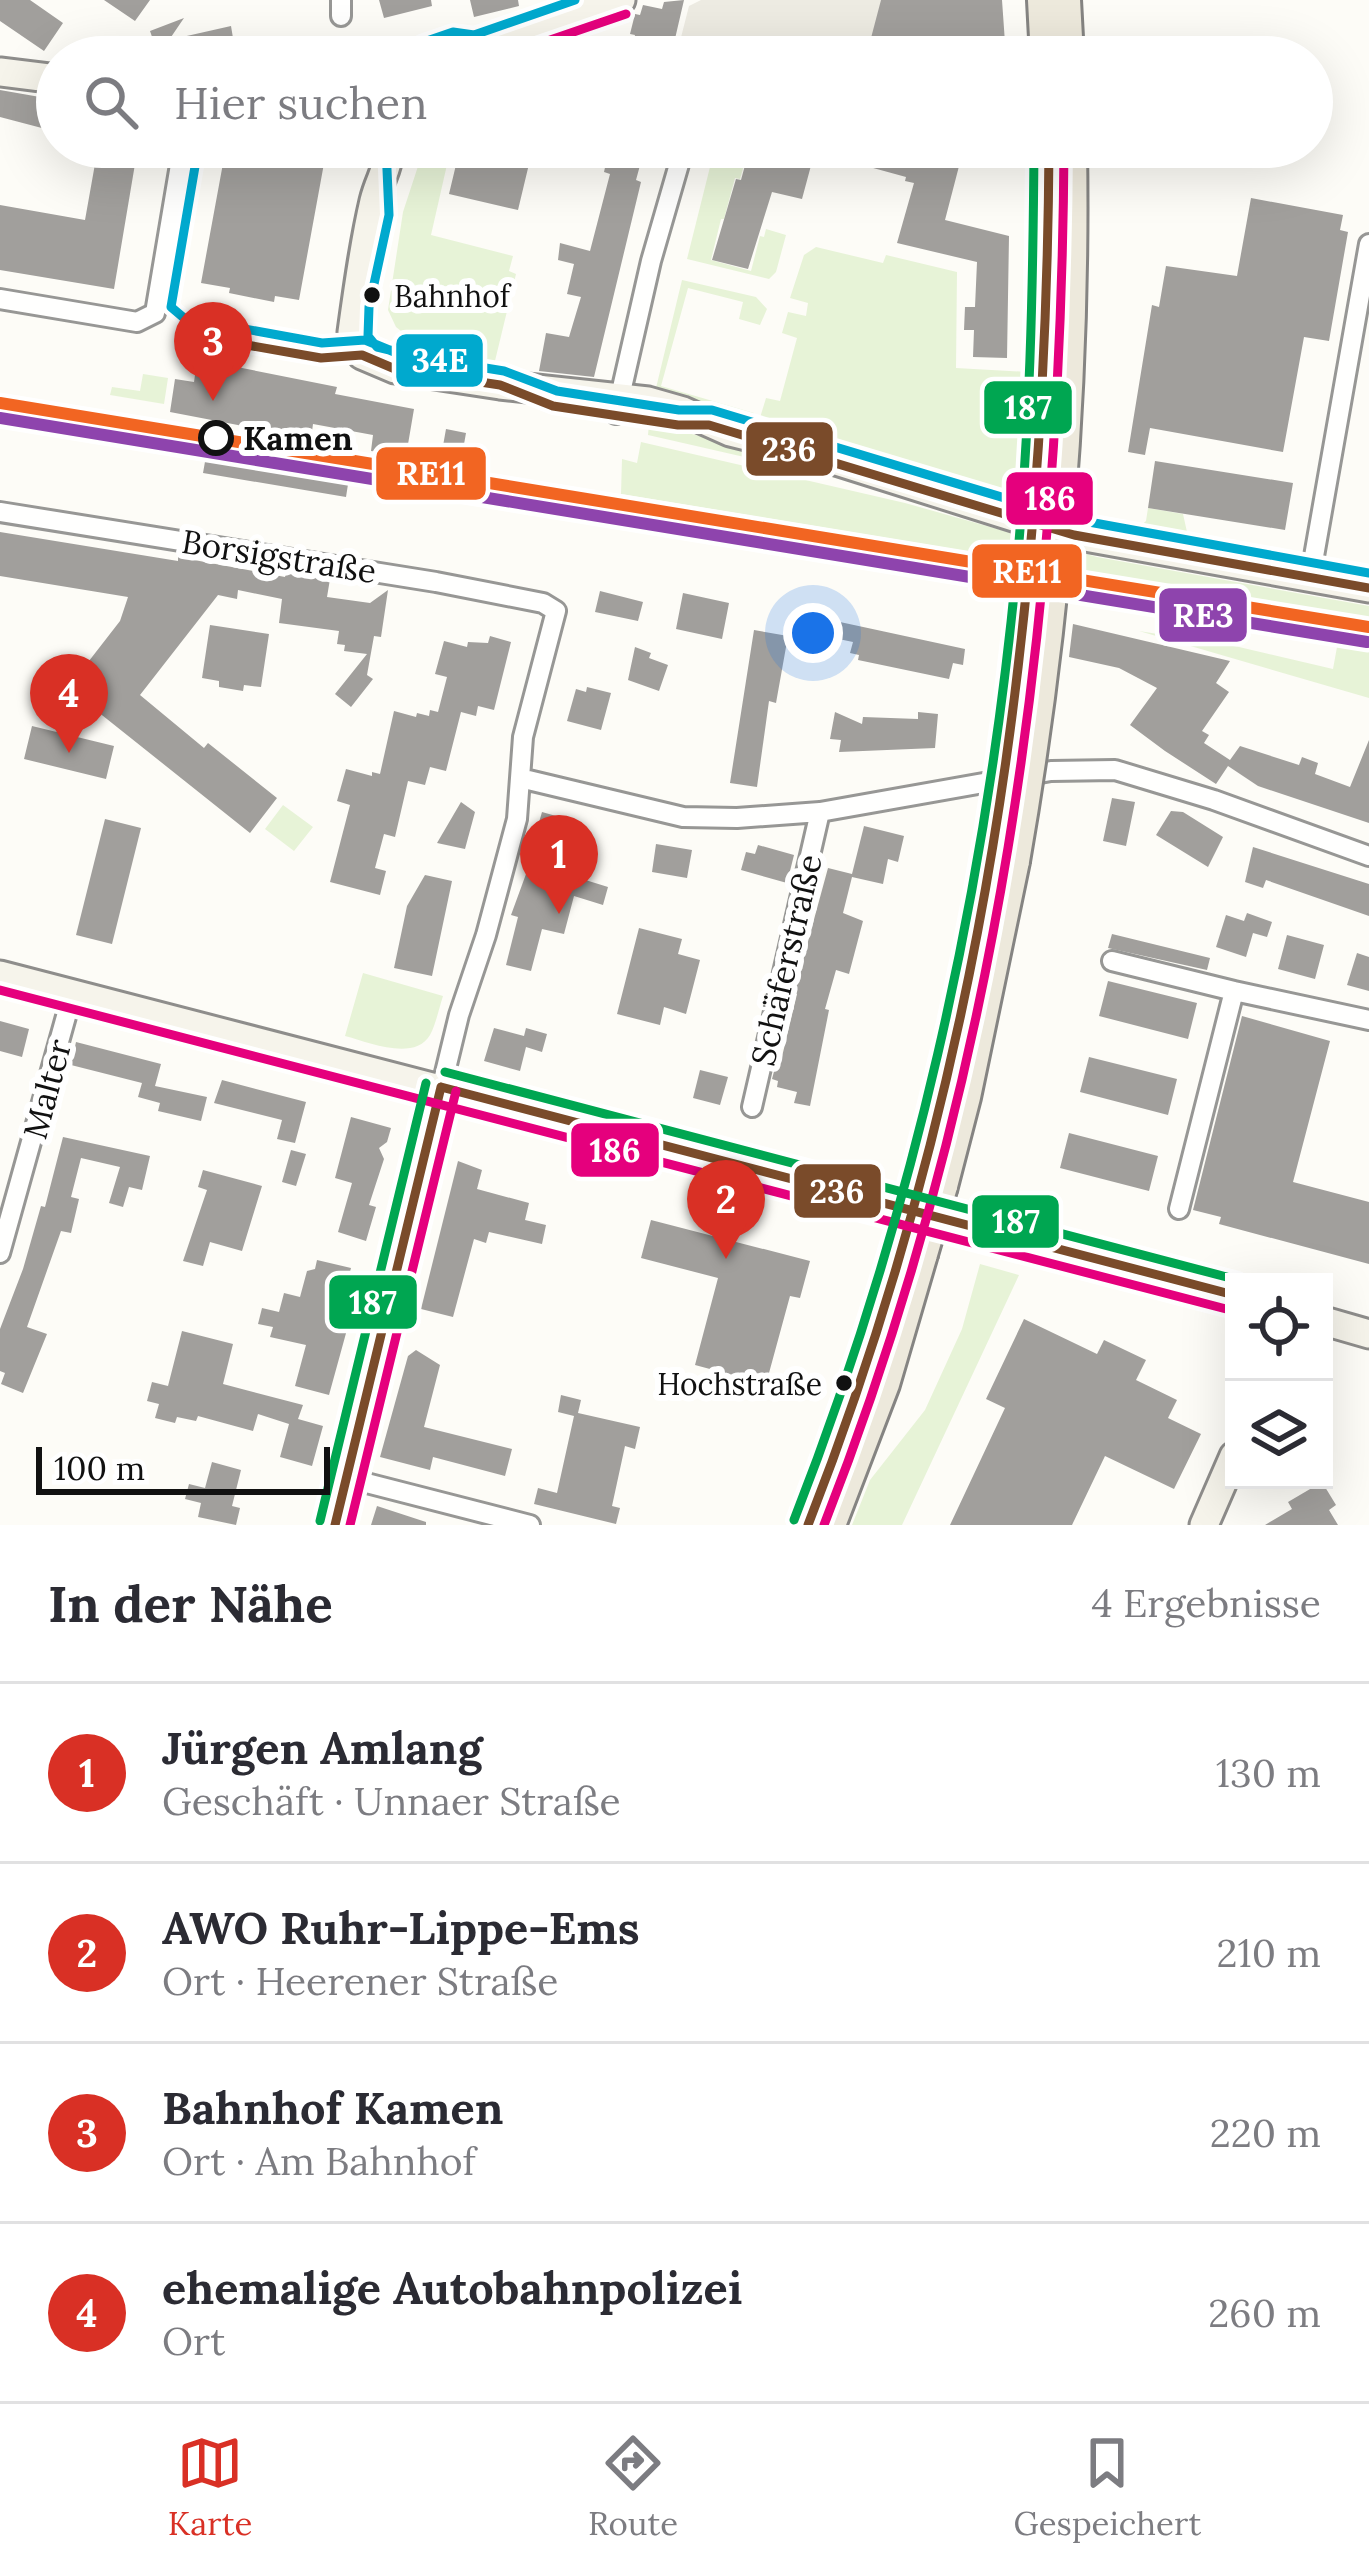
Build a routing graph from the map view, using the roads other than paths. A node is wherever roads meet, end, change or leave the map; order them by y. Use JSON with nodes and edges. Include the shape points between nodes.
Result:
{"nodes":[{"id":1,"x":621,"y":0,"type":"edge"},
{"id":2,"x":1043,"y":0,"type":"edge"},
{"id":3,"x":1065,"y":0,"type":"edge"},
{"id":4,"x":525,"y":36,"type":"edge"},
{"id":5,"x":1045,"y":36,"type":"edge"},
{"id":6,"x":1067,"y":36,"type":"edge"},
{"id":7,"x":0,"y":55,"type":"edge"},
{"id":8,"x":36,"y":71,"type":"edge"},
{"id":9,"x":0,"y":72,"type":"edge"},
{"id":10,"x":36,"y":76,"type":"edge"},
{"id":11,"x":179,"y":168,"type":"edge"},
{"id":12,"x":370,"y":168,"type":"edge"},
{"id":13,"x":387,"y":168,"type":"edge"},
{"id":14,"x":679,"y":168,"type":"edge"},
{"id":15,"x":1049,"y":168,"type":"edge"},
{"id":16,"x":1071,"y":168,"type":"edge"},
{"id":17,"x":376,"y":192,"type":"junction"},
{"id":18,"x":1369,"y":244,"type":"edge"},
{"id":19,"x":0,"y":299,"type":"edge"},
{"id":20,"x":617,"y":405,"type":"junction"},
{"id":21,"x":0,"y":512,"type":"edge"},
{"id":22,"x":1023,"y":520,"type":"dead end"},
{"id":23,"x":1074,"y":535,"type":"dead end"},
{"id":24,"x":1310,"y":579,"type":"junction"},
{"id":25,"x":1369,"y":588,"type":"edge"},
{"id":26,"x":520,"y":778,"type":"junction"},
{"id":27,"x":820,"y":812,"type":"junction"},
{"id":28,"x":1369,"y":856,"type":"edge"},
{"id":29,"x":1004,"y":860,"type":"junction"},
{"id":30,"x":1112,"y":962,"type":"dead end"},
{"id":31,"x":0,"y":975,"type":"edge"},
{"id":32,"x":1234,"y":992,"type":"junction"},
{"id":33,"x":72,"y":995,"type":"junction"},
{"id":34,"x":1369,"y":1020,"type":"edge"},
{"id":35,"x":441,"y":1087,"type":"junction"},
{"id":36,"x":752,"y":1107,"type":"dead end"},
{"id":37,"x":1179,"y":1209,"type":"dead end"},
{"id":38,"x":912,"y":1251,"type":"junction"},
{"id":39,"x":0,"y":1252,"type":"edge"},
{"id":40,"x":1225,"y":1293,"type":"edge"},
{"id":41,"x":1333,"y":1324,"type":"edge"},
{"id":42,"x":1369,"y":1334,"type":"edge"},
{"id":43,"x":1225,"y":1477,"type":"edge"},
{"id":44,"x":347,"y":1478,"type":"junction"},
{"id":45,"x":335,"y":1525,"type":"edge"},
{"id":46,"x":530,"y":1525,"type":"edge"},
{"id":47,"x":808,"y":1525,"type":"edge"},
{"id":48,"x":830,"y":1525,"type":"edge"},
{"id":49,"x":1204,"y":1525,"type":"edge"}],
"edges":[{"from":1,"to":4,"type":"street"},
{"from":2,"to":5,"type":"main road"},
{"from":3,"to":6,"type":"main road"},
{"from":7,"to":8,"type":"street"},
{"from":9,"to":10,"type":"street"},
{"from":11,"to":19,"type":"street","via":[[155,313],[137,322]]},
{"from":12,"to":17,"type":"street"},
{"from":13,"to":17,"type":"street"},
{"from":14,"to":20,"type":"street"},
{"from":15,"to":29,"type":"main road","bridge":true,"via":[[1042,473]]},
{"from":16,"to":29,"type":"main road","bridge":true,"via":[[1066,450],[1036,736]]},
{"from":17,"to":20,"type":"street","via":[[352,332],[362,355],[500,385],[553,406]]},
{"from":18,"to":24,"type":"street"},
{"from":20,"to":22,"type":"street","via":[[679,425],[710,425]]},
{"from":21,"to":26,"type":"street","name":"Borsigstraße","via":[[543,603],[556,611]]},
{"from":23,"to":24,"type":"street"},
{"from":24,"to":25,"type":"street"},
{"from":26,"to":27,"type":"street","name":"Schäferstraße","via":[[683,817]]},
{"from":26,"to":35,"type":"street","via":[[517,819]]},
{"from":27,"to":28,"type":"street","name":"Schäferstraße","via":[[1051,771],[1115,770]]},
{"from":27,"to":36,"type":"street","name":"Schäferstraße"},
{"from":29,"to":38,"type":"main road","bridge":true},
{"from":30,"to":32,"type":"street"},
{"from":31,"to":33,"type":"street"},
{"from":32,"to":34,"type":"street"},
{"from":32,"to":37,"type":"street"},
{"from":33,"to":35,"type":"street"},
{"from":33,"to":39,"type":"street","name":"Malter"},
{"from":35,"to":40,"type":"street"},
{"from":35,"to":44,"type":"street"},
{"from":38,"to":47,"type":"main road"},
{"from":38,"to":48,"type":"main road","via":[[884,1384]]},
{"from":41,"to":42,"type":"street"},
{"from":43,"to":49,"type":"street"},
{"from":44,"to":45,"type":"street"},
{"from":44,"to":46,"type":"street"}]}
